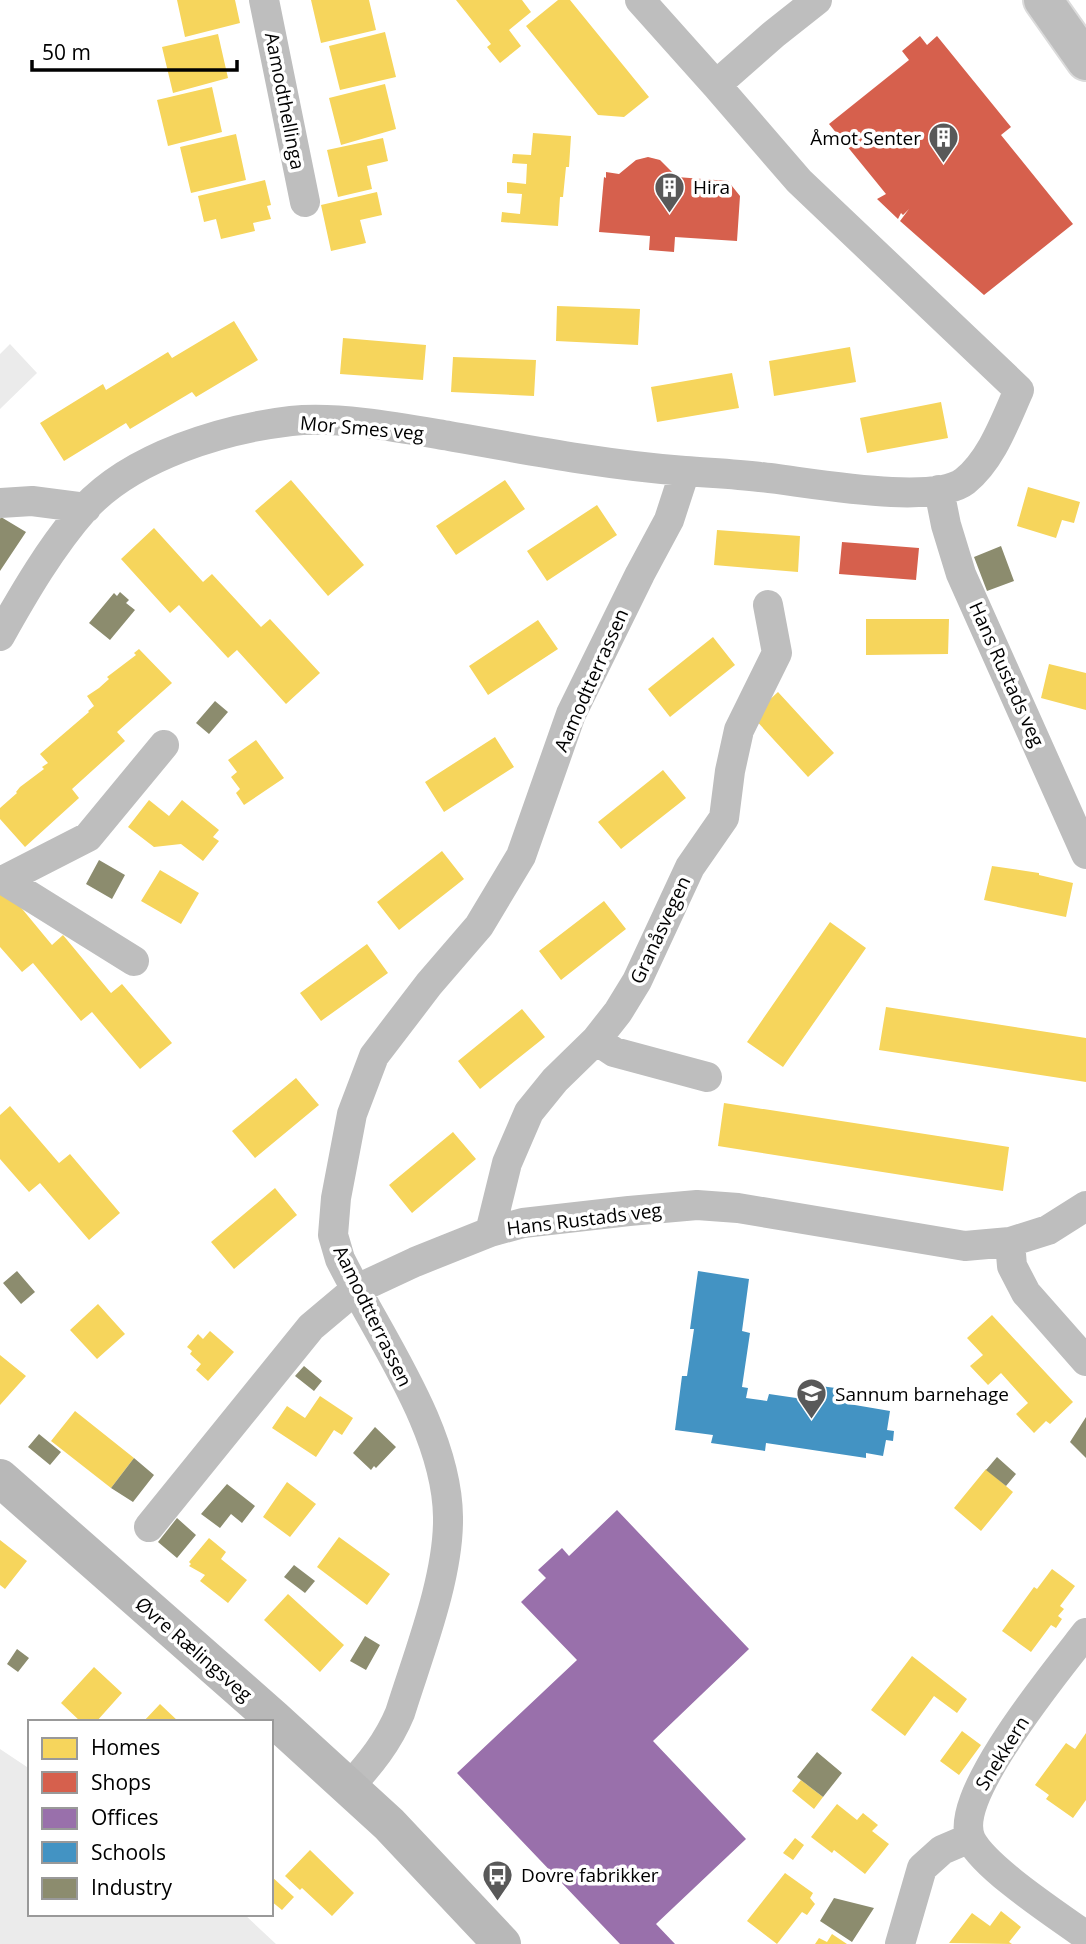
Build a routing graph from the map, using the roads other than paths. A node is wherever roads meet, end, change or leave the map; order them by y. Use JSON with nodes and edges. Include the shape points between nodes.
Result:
{"nodes":[{"id":1,"x":264,"y":0,"type":"edge"},
{"id":2,"x":640,"y":0,"type":"edge"},
{"id":3,"x":817,"y":0,"type":"edge"},
{"id":4,"x":1043,"y":0,"type":"edge"},
{"id":5,"x":1086,"y":61,"type":"edge"},
{"id":6,"x":716,"y":85,"type":"junction"},
{"id":7,"x":305,"y":202,"type":"dead end"},
{"id":8,"x":685,"y":471,"type":"junction"},
{"id":9,"x":939,"y":490,"type":"junction"},
{"id":10,"x":0,"y":503,"type":"edge"},
{"id":11,"x":86,"y":508,"type":"junction"},
{"id":12,"x":768,"y":605,"type":"dead end"},
{"id":13,"x":0,"y":636,"type":"edge"},
{"id":14,"x":164,"y":746,"type":"dead end"},
{"id":15,"x":1086,"y":854,"type":"edge"},
{"id":16,"x":2,"y":880,"type":"edge"},
{"id":17,"x":134,"y":961,"type":"dead end"},
{"id":18,"x":596,"y":1040,"type":"junction"},
{"id":19,"x":707,"y":1077,"type":"dead end"},
{"id":20,"x":1086,"y":1206,"type":"edge"},
{"id":21,"x":490,"y":1231,"type":"junction"},
{"id":22,"x":1010,"y":1242,"type":"junction"},
{"id":23,"x":355,"y":1290,"type":"junction"},
{"id":24,"x":1086,"y":1361,"type":"edge"},
{"id":25,"x":0,"y":1478,"type":"edge"},
{"id":26,"x":149,"y":1527,"type":"dead end"},
{"id":27,"x":1086,"y":1633,"type":"edge"},
{"id":28,"x":349,"y":1787,"type":"junction"},
{"id":29,"x":971,"y":1838,"type":"junction"},
{"id":30,"x":1086,"y":1936,"type":"edge"},
{"id":31,"x":502,"y":1944,"type":"edge"},
{"id":32,"x":900,"y":1944,"type":"edge"}],
"edges":[{"from":1,"to":7,"type":"street","name":"Aamodthellinga"},
{"from":2,"to":6,"type":"street"},
{"from":3,"to":6,"type":"street"},
{"from":4,"to":5,"type":"main road"},
{"from":6,"to":9,"type":"street","via":[[799,181],[1019,390],[994,446],[964,482]]},
{"from":8,"to":9,"type":"street","via":[[898,493]]},
{"from":8,"to":11,"type":"street","name":"Mor Smes veg","via":[[630,467],[346,422],[293,421],[220,436],[160,456],[124,476]]},
{"from":8,"to":23,"type":"street","name":"Aamodtterrassen","via":[[669,520],[571,714],[521,856],[479,926],[374,1056],[352,1114],[336,1198],[333,1235]]},
{"from":9,"to":15,"type":"street","name":"Hans Rustads veg","via":[[961,574]]},
{"from":10,"to":11,"type":"street","via":[[32,501]]},
{"from":11,"to":13,"type":"street","name":"Mor Smes veg","via":[[29,585]]},
{"from":12,"to":18,"type":"street","name":"Granåsvegen","via":[[777,653],[739,730],[724,818],[690,867],[637,981]]},
{"from":14,"to":16,"type":"street","via":[[88,837]]},
{"from":16,"to":17,"type":"street"},
{"from":18,"to":19,"type":"street","via":[[614,1052]]},
{"from":18,"to":21,"type":"street","name":"Granåsvegen","via":[[529,1112],[507,1163]]},
{"from":20,"to":22,"type":"street","name":"Hans Rustads veg","via":[[1048,1230]]},
{"from":21,"to":22,"type":"street","name":"Hans Rustads veg","via":[[523,1223],[697,1205],[965,1246]]},
{"from":21,"to":23,"type":"street","name":"Hans Rustads veg"},
{"from":22,"to":24,"type":"street","via":[[1012,1266],[1026,1293]]},
{"from":23,"to":26,"type":"street","name":"Hans Rustads veg","via":[[311,1327]]},
{"from":23,"to":28,"type":"street","name":"Aamodtterrassen","via":[[429,1428],[448,1517],[441,1571],[400,1713],[380,1751]]},
{"from":25,"to":28,"type":"main road","name":"Øvre Rælingsveg"},
{"from":27,"to":29,"type":"street","name":"Snekkern","via":[[992,1763],[970,1813]]},
{"from":28,"to":31,"type":"main road","name":"Øvre Rælingsveg"},
{"from":29,"to":30,"type":"street","via":[[991,1864]]},
{"from":29,"to":32,"type":"street","via":[[942,1850],[922,1868]]}]}
